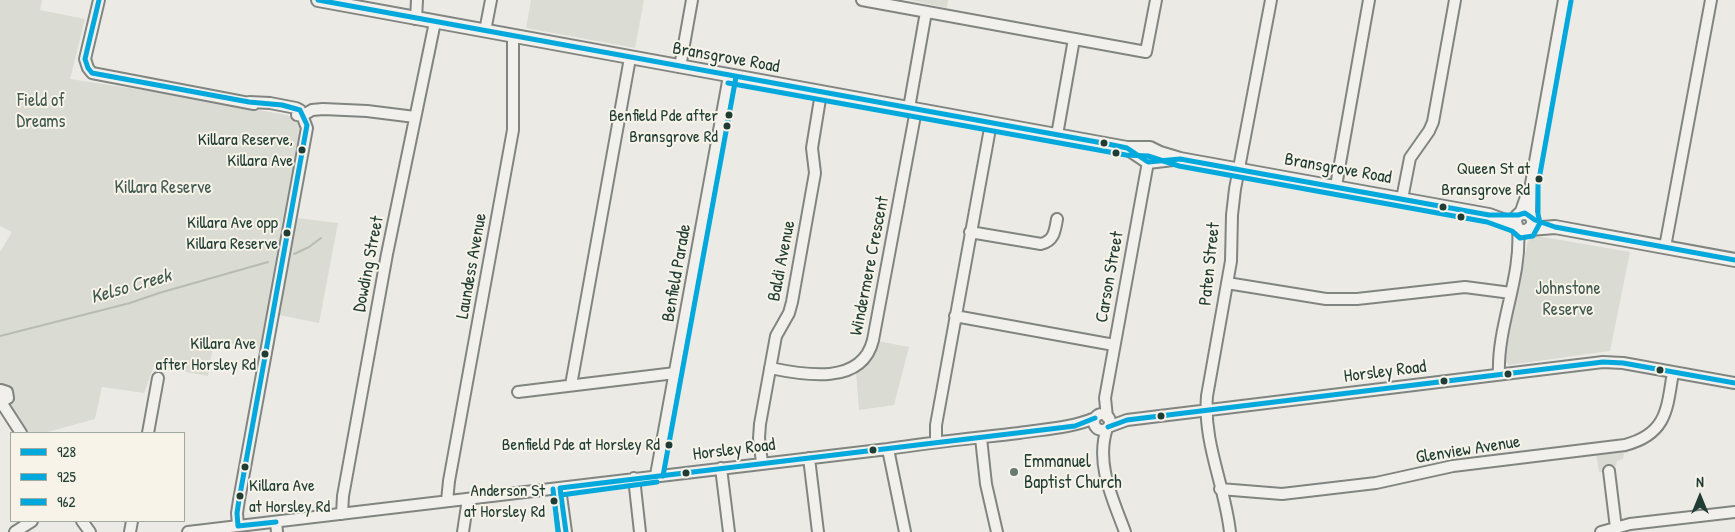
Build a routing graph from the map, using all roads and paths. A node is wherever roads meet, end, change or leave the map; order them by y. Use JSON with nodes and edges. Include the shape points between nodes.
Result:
{"nodes":[{"id":1,"x":99,"y":0,"type":"edge"},
{"id":2,"x":322,"y":0,"type":"edge"},
{"id":3,"x":417,"y":0,"type":"edge"},
{"id":4,"x":491,"y":0,"type":"edge"},
{"id":5,"x":692,"y":0,"type":"edge"},
{"id":6,"x":862,"y":0,"type":"edge"},
{"id":7,"x":1156,"y":0,"type":"edge"},
{"id":8,"x":1271,"y":0,"type":"edge"},
{"id":9,"x":1369,"y":0,"type":"edge"},
{"id":10,"x":1455,"y":0,"type":"edge"},
{"id":11,"x":1564,"y":0,"type":"edge"},
{"id":12,"x":1710,"y":0,"type":"edge"},
{"id":13,"x":926,"y":12,"type":"junction"},
{"id":14,"x":416,"y":19,"type":"junction"},
{"id":15,"x":434,"y":22,"type":"junction"},
{"id":16,"x":485,"y":31,"type":"junction"},
{"id":17,"x":513,"y":36,"type":"junction"},
{"id":18,"x":1074,"y":40,"type":"junction"},
{"id":19,"x":630,"y":58,"type":"junction"},
{"id":20,"x":680,"y":67,"type":"junction"},
{"id":21,"x":729,"y":76,"type":"junction"},
{"id":22,"x":822,"y":93,"type":"junction"},
{"id":23,"x":912,"y":109,"type":"junction"},
{"id":24,"x":302,"y":116,"type":"junction"},
{"id":25,"x":415,"y":117,"type":"junction"},
{"id":26,"x":991,"y":123,"type":"junction"},
{"id":27,"x":1057,"y":135,"type":"junction"},
{"id":28,"x":1149,"y":156,"type":"junction"},
{"id":29,"x":1239,"y":169,"type":"junction"},
{"id":30,"x":1336,"y":186,"type":"junction"},
{"id":31,"x":1402,"y":199,"type":"junction"},
{"id":32,"x":1057,"y":219,"type":"dead end"},
{"id":33,"x":1524,"y":222,"type":"junction"},
{"id":34,"x":970,"y":232,"type":"junction"},
{"id":35,"x":1665,"y":247,"type":"junction"},
{"id":36,"x":1735,"y":260,"type":"edge"},
{"id":37,"x":1227,"y":283,"type":"junction"},
{"id":38,"x":1511,"y":293,"type":"junction"},
{"id":39,"x":955,"y":316,"type":"junction"},
{"id":40,"x":1114,"y":345,"type":"junction"},
{"id":41,"x":770,"y":368,"type":"junction"},
{"id":42,"x":1673,"y":372,"type":"junction"},
{"id":43,"x":675,"y":373,"type":"junction"},
{"id":44,"x":1500,"y":374,"type":"junction"},
{"id":45,"x":158,"y":378,"type":"dead end"},
{"id":46,"x":1735,"y":383,"type":"edge"},
{"id":47,"x":571,"y":385,"type":"junction"},
{"id":48,"x":518,"y":392,"type":"dead end"},
{"id":49,"x":0,"y":398,"type":"edge"},
{"id":50,"x":1207,"y":410,"type":"junction"},
{"id":51,"x":1102,"y":423,"type":"junction"},
{"id":52,"x":20,"y":432,"type":"edge"},
{"id":53,"x":148,"y":432,"type":"edge"},
{"id":54,"x":981,"y":438,"type":"junction"},
{"id":55,"x":936,"y":442,"type":"junction"},
{"id":56,"x":888,"y":449,"type":"junction"},
{"id":57,"x":809,"y":458,"type":"junction"},
{"id":58,"x":762,"y":463,"type":"junction"},
{"id":59,"x":721,"y":468,"type":"junction"},
{"id":60,"x":1609,"y":471,"type":"dead end"},
{"id":61,"x":656,"y":476,"type":"junction"},
{"id":62,"x":634,"y":478,"type":"junction"},
{"id":63,"x":560,"y":488,"type":"junction"},
{"id":64,"x":1220,"y":488,"type":"junction"},
{"id":65,"x":468,"y":499,"type":"junction"},
{"id":66,"x":447,"y":501,"type":"junction"},
{"id":67,"x":1735,"y":512,"type":"edge"},
{"id":68,"x":342,"y":514,"type":"junction"},
{"id":69,"x":30,"y":522,"type":"edge"},
{"id":70,"x":238,"y":526,"type":"junction"},
{"id":71,"x":276,"y":527,"type":"edge"},
{"id":72,"x":1616,"y":528,"type":"junction"},
{"id":73,"x":15,"y":532,"type":"edge"},
{"id":74,"x":188,"y":532,"type":"edge"},
{"id":75,"x":463,"y":532,"type":"edge"},
{"id":76,"x":566,"y":532,"type":"edge"},
{"id":77,"x":640,"y":532,"type":"edge"},
{"id":78,"x":729,"y":532,"type":"edge"},
{"id":79,"x":818,"y":532,"type":"edge"},
{"id":80,"x":905,"y":532,"type":"edge"},
{"id":81,"x":997,"y":532,"type":"edge"},
{"id":82,"x":1125,"y":532,"type":"edge"},
{"id":83,"x":1230,"y":532,"type":"edge"},
{"id":84,"x":1601,"y":532,"type":"edge"}],
"edges":[{"from":1,"to":24,"type":"street","via":[[85,59],[92,73],[249,102]]},
{"from":2,"to":14,"type":"main road","name":"Bransgrove Road"},
{"from":3,"to":14,"type":"street"},
{"from":4,"to":16,"type":"street"},
{"from":5,"to":20,"type":"street"},
{"from":6,"to":13,"type":"street"},
{"from":7,"to":18,"type":"street","via":[[1146,52]]},
{"from":8,"to":29,"type":"street","name":"Paten Street"},
{"from":9,"to":30,"type":"street"},
{"from":10,"to":31,"type":"street","via":[[1433,122],[1410,158]]},
{"from":11,"to":33,"type":"street"},
{"from":12,"to":35,"type":"street"},
{"from":13,"to":18,"type":"street"},
{"from":13,"to":23,"type":"street","name":"Windermere Crescent"},
{"from":14,"to":15,"type":"main road","name":"Bransgrove Road"},
{"from":15,"to":16,"type":"main road","name":"Bransgrove Road"},
{"from":15,"to":25,"type":"street","name":"Dowding Street"},
{"from":16,"to":17,"type":"main road","name":"Bransgrove Road"},
{"from":17,"to":19,"type":"main road","name":"Bransgrove Road"},
{"from":17,"to":66,"type":"street","name":"Laundess Avenue","via":[[513,130]]},
{"from":18,"to":27,"type":"street"},
{"from":19,"to":20,"type":"main road","name":"Bransgrove Road"},
{"from":19,"to":47,"type":"street"},
{"from":20,"to":21,"type":"main road","name":"Bransgrove Road"},
{"from":21,"to":22,"type":"main road","name":"Bransgrove Road"},
{"from":21,"to":43,"type":"street","name":"Benfield Parade"},
{"from":22,"to":23,"type":"main road","name":"Bransgrove Road"},
{"from":22,"to":41,"type":"street","name":"Baldi Avenue","via":[[812,148],[815,178],[792,302],[776,336]]},
{"from":23,"to":26,"type":"main road","name":"Bransgrove Road"},
{"from":23,"to":41,"type":"street","name":"Windermere Crescent","via":[[869,352],[856,366],[842,372],[810,375]]},
{"from":24,"to":25,"type":"street","via":[[312,110],[359,110]]},
{"from":24,"to":70,"type":"street","via":[[306,130],[239,500]]},
{"from":25,"to":68,"type":"street","name":"Dowding Street","via":[[380,292]]},
{"from":26,"to":27,"type":"main road","name":"Bransgrove Road"},
{"from":26,"to":34,"type":"street"},
{"from":27,"to":28,"type":"main road","name":"Bransgrove Road","via":[[1127,148]]},
{"from":28,"to":29,"type":"main road","name":"Bransgrove Road"},
{"from":28,"to":40,"type":"street","name":"Carson Street"},
{"from":29,"to":30,"type":"main road","name":"Bransgrove Road"},
{"from":29,"to":37,"type":"street","name":"Paten Street"},
{"from":30,"to":31,"type":"main road","name":"Bransgrove Road"},
{"from":31,"to":33,"type":"main road","name":"Bransgrove Road"},
{"from":32,"to":34,"type":"street","via":[[1052,238],[1041,244]]},
{"from":33,"to":35,"type":"main road","name":"Bransgrove Road"},
{"from":33,"to":38,"type":"street"},
{"from":34,"to":39,"type":"street"},
{"from":35,"to":36,"type":"main road","name":"Bransgrove Road"},
{"from":37,"to":38,"type":"street","via":[[1326,299],[1357,299],[1465,287]]},
{"from":37,"to":50,"type":"street","name":"Paten Street"},
{"from":38,"to":44,"type":"street","via":[[1499,357]]},
{"from":39,"to":40,"type":"street"},
{"from":39,"to":55,"type":"street"},
{"from":40,"to":51,"type":"street","name":"Carson Street"},
{"from":41,"to":58,"type":"street","name":"Baldi Avenue","via":[[759,431]]},
{"from":42,"to":44,"type":"street","name":"Horsley Road","via":[[1603,362]]},
{"from":42,"to":46,"type":"street","name":"Horsley Road"},
{"from":42,"to":64,"type":"street","name":"Glenview Avenue","via":[[1667,408],[1656,429],[1648,436],[1625,445],[1458,465],[1376,483],[1282,494]]},
{"from":43,"to":47,"type":"street"},
{"from":43,"to":61,"type":"street","name":"Benfield Parade"},
{"from":44,"to":50,"type":"street","name":"Horsley Road"},
{"from":45,"to":53,"type":"street"},
{"from":47,"to":48,"type":"street"},
{"from":49,"to":52,"type":"street"},
{"from":50,"to":51,"type":"street","name":"Horsley Road"},
{"from":50,"to":64,"type":"street","name":"Paten Street"},
{"from":51,"to":54,"type":"street","name":"Horsley Road"},
{"from":51,"to":82,"type":"street","name":"Carson Street","via":[[1108,485]]},
{"from":54,"to":55,"type":"street","name":"Horsley Road"},
{"from":54,"to":81,"type":"street","via":[[986,484]]},
{"from":55,"to":56,"type":"street","name":"Horsley Road"},
{"from":56,"to":57,"type":"street","name":"Horsley Road"},
{"from":56,"to":80,"type":"street"},
{"from":57,"to":58,"type":"street","name":"Horsley Road"},
{"from":57,"to":79,"type":"street"},
{"from":58,"to":59,"type":"street","name":"Horsley Road"},
{"from":59,"to":61,"type":"street","name":"Horsley Road"},
{"from":59,"to":78,"type":"street"},
{"from":60,"to":72,"type":"street"},
{"from":61,"to":62,"type":"street","name":"Horsley Road"},
{"from":62,"to":63,"type":"street","name":"Horsley Road"},
{"from":62,"to":77,"type":"street"},
{"from":63,"to":65,"type":"street","name":"Horsley Road"},
{"from":63,"to":76,"type":"street"},
{"from":64,"to":83,"type":"street","name":"Paten Street"},
{"from":65,"to":66,"type":"street","name":"Horsley Road"},
{"from":65,"to":75,"type":"street"},
{"from":66,"to":68,"type":"street","name":"Horsley Road"},
{"from":67,"to":72,"type":"street"},
{"from":68,"to":71,"type":"street","name":"Horsley Road"},
{"from":69,"to":73,"type":"street"},
{"from":70,"to":71,"type":"street","name":"Horsley Road"},
{"from":70,"to":74,"type":"street","name":"Horsley Road"},
{"from":72,"to":84,"type":"street"}]}
